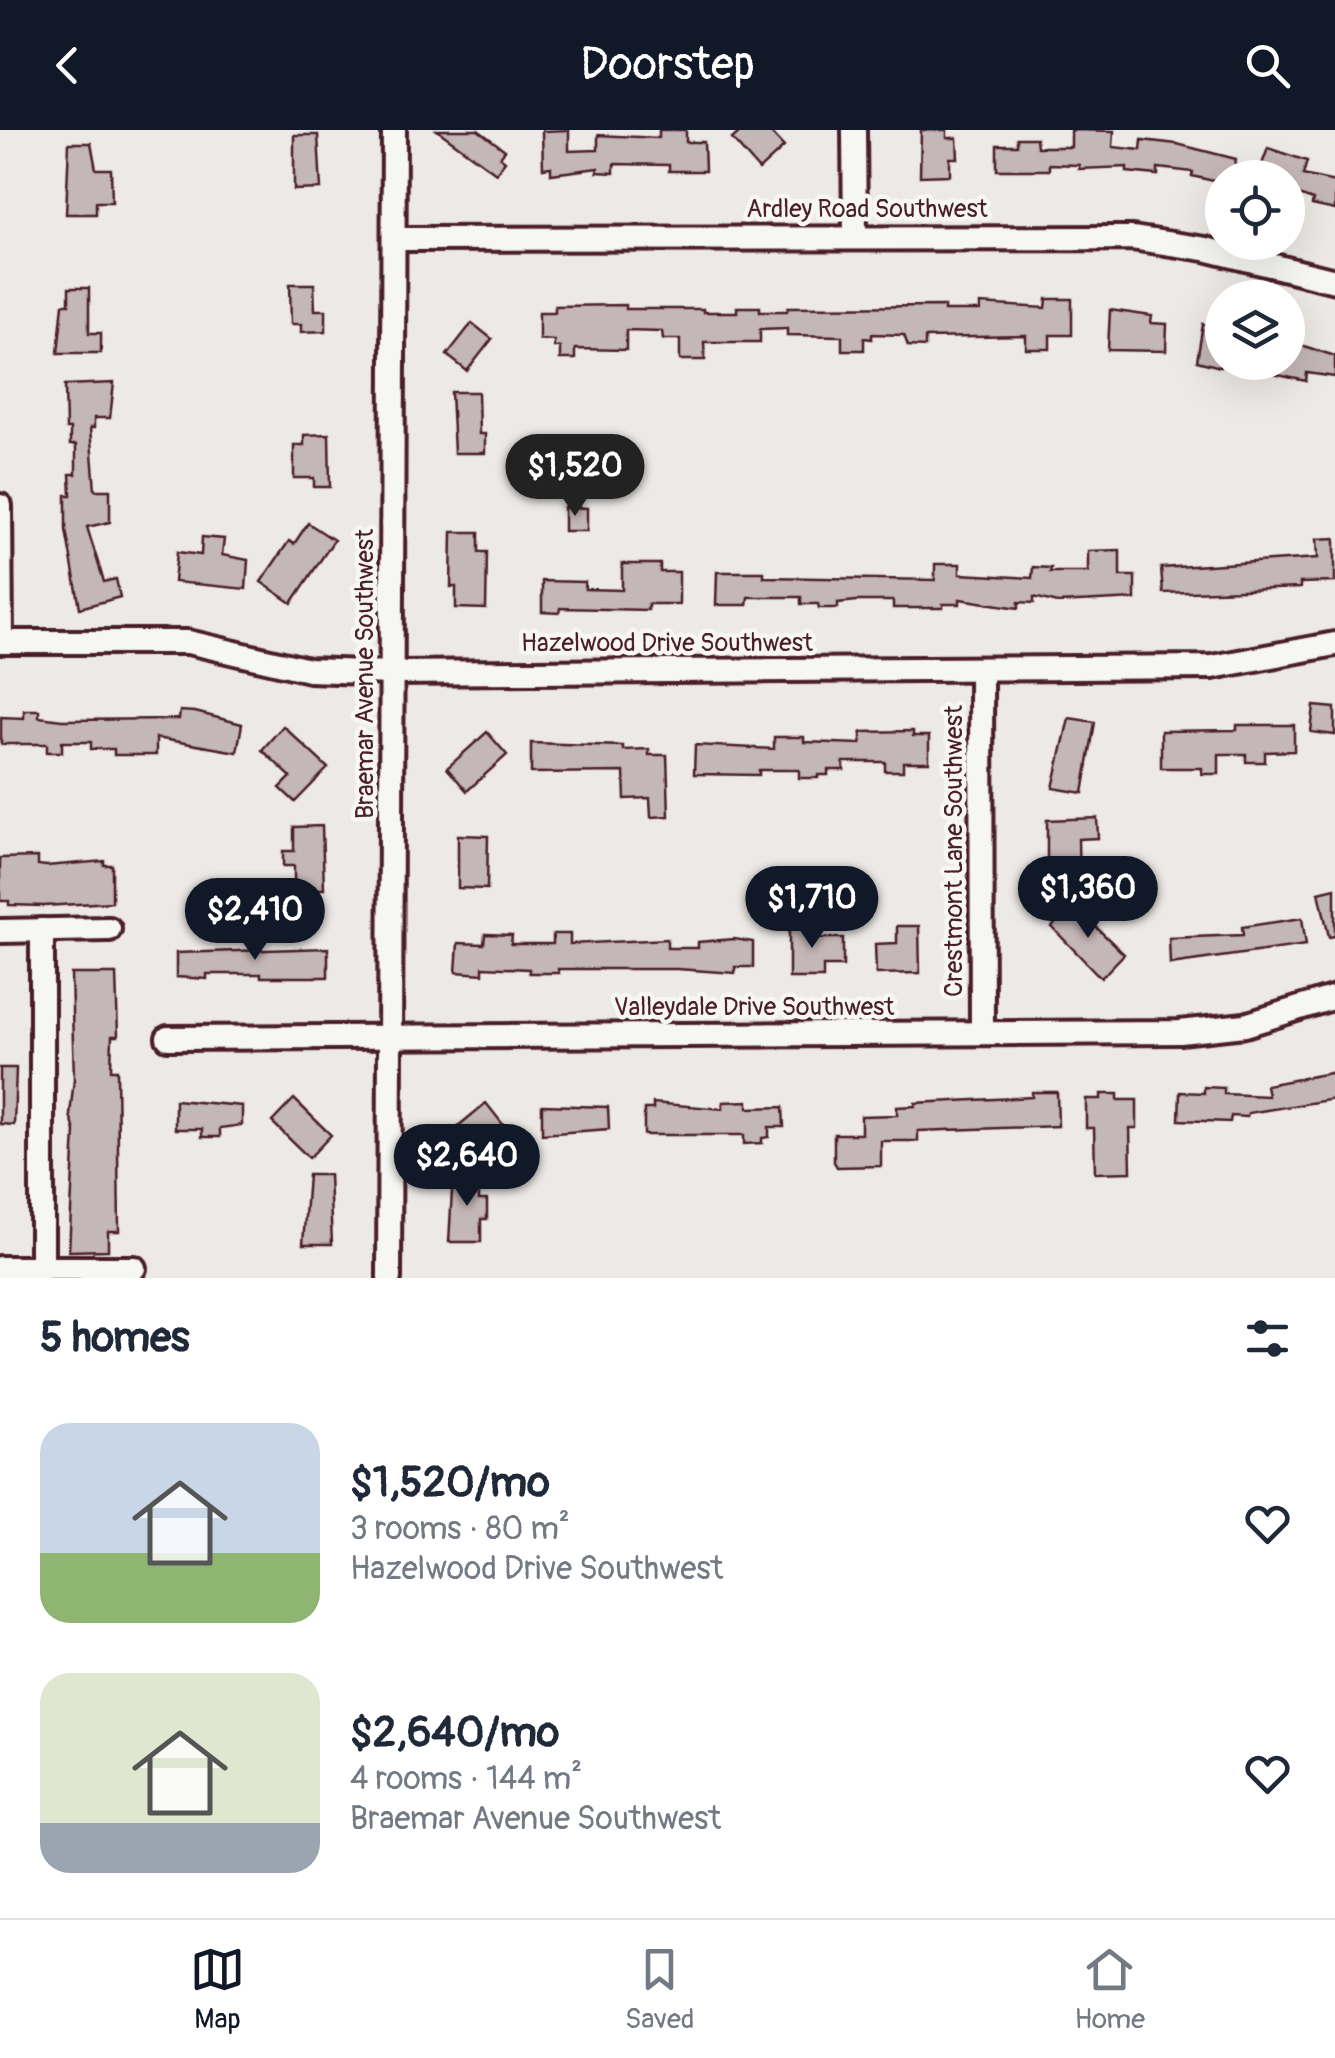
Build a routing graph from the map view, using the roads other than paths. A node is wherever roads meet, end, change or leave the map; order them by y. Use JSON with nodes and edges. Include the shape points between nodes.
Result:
{"nodes":[{"id":1,"x":394,"y":130,"type":"edge"},
{"id":2,"x":854,"y":130,"type":"edge"},
{"id":3,"x":855,"y":236,"type":"junction"},
{"id":4,"x":395,"y":239,"type":"junction"},
{"id":5,"x":1335,"y":281,"type":"edge"},
{"id":6,"x":0,"y":506,"type":"edge"},
{"id":7,"x":1,"y":642,"type":"edge"},
{"id":8,"x":1335,"y":644,"type":"edge"},
{"id":9,"x":981,"y":669,"type":"junction"},
{"id":10,"x":392,"y":672,"type":"junction"},
{"id":11,"x":109,"y":928,"type":"dead end"},
{"id":12,"x":42,"y":930,"type":"junction"},
{"id":13,"x":0,"y":931,"type":"edge"},
{"id":14,"x":1335,"y":996,"type":"edge"},
{"id":15,"x":982,"y":1033,"type":"junction"},
{"id":16,"x":392,"y":1037,"type":"junction"},
{"id":17,"x":168,"y":1038,"type":"dead end"},
{"id":18,"x":0,"y":1268,"type":"edge"},
{"id":19,"x":42,"y":1268,"type":"junction"},
{"id":20,"x":134,"y":1268,"type":"dead end"},
{"id":21,"x":389,"y":1278,"type":"edge"}],
"edges":[{"from":1,"to":4,"type":"street","name":"Braemar Avenue Southwest"},
{"from":2,"to":3,"type":"street"},
{"from":3,"to":4,"type":"street","name":"Ardley Road Southwest"},
{"from":3,"to":5,"type":"street","name":"Ardley Road Southwest","via":[[1132,238]]},
{"from":4,"to":10,"type":"street","name":"Braemar Avenue Southwest"},
{"from":6,"to":7,"type":"street"},
{"from":7,"to":10,"type":"street","name":"Hazelwood Drive Southwest","via":[[188,642],[309,670]]},
{"from":8,"to":9,"type":"street","name":"Hazelwood Drive Southwest","via":[[1212,668]]},
{"from":9,"to":10,"type":"street","name":"Hazelwood Drive Southwest"},
{"from":9,"to":15,"type":"street","name":"Crestmont Lane Southwest"},
{"from":10,"to":16,"type":"street","name":"Braemar Avenue Southwest"},
{"from":11,"to":12,"type":"street"},
{"from":12,"to":13,"type":"street"},
{"from":12,"to":19,"type":"street"},
{"from":14,"to":15,"type":"street","name":"Valleydale Drive Southwest","via":[[1246,1025],[1180,1032]]},
{"from":15,"to":16,"type":"street","name":"Valleydale Drive Southwest"},
{"from":16,"to":17,"type":"street","name":"Valleydale Drive Southwest"},
{"from":16,"to":21,"type":"street","name":"Braemar Avenue Southwest"},
{"from":18,"to":19,"type":"street"},
{"from":19,"to":20,"type":"street"}]}
